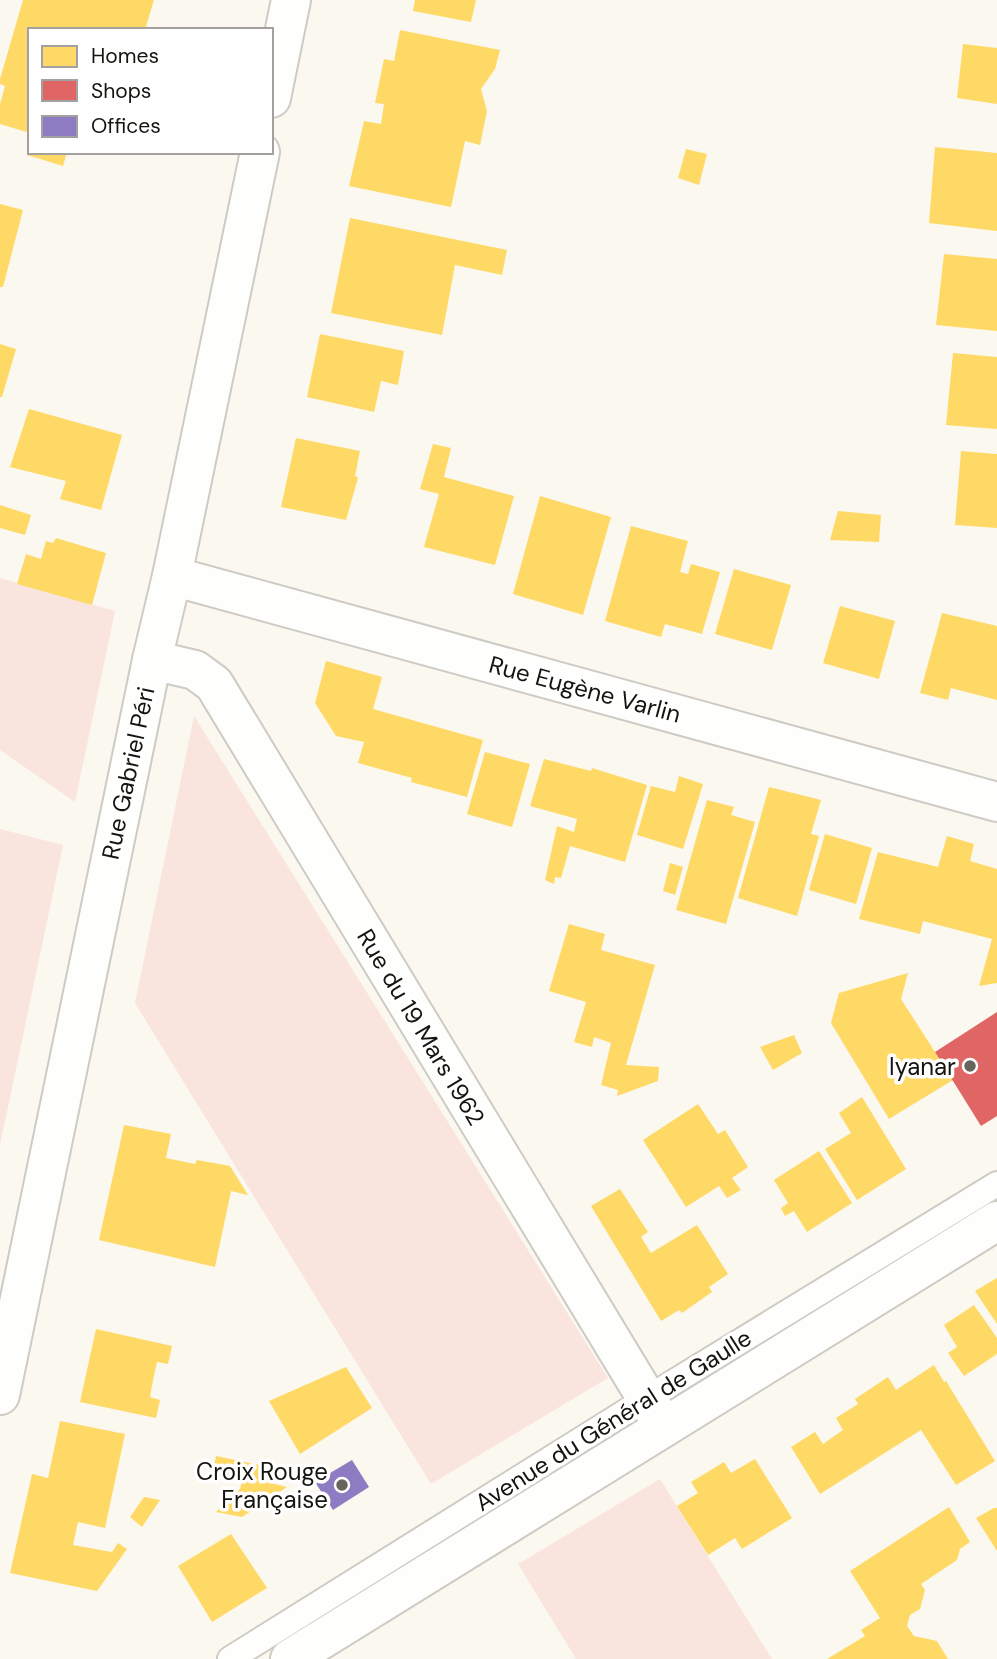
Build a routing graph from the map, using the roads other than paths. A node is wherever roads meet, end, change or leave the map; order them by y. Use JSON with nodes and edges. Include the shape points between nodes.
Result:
{"nodes":[{"id":1,"x":291,"y":0,"type":"edge"},
{"id":2,"x":273,"y":88,"type":"edge"},
{"id":3,"x":260,"y":154,"type":"edge"},
{"id":4,"x":172,"y":576,"type":"junction"},
{"id":5,"x":152,"y":660,"type":"junction"},
{"id":6,"x":997,"y":803,"type":"edge"},
{"id":7,"x":997,"y":1184,"type":"edge"},
{"id":8,"x":997,"y":1221,"type":"edge"},
{"id":9,"x":11,"y":1289,"type":"edge"},
{"id":10,"x":0,"y":1395,"type":"edge"},
{"id":11,"x":655,"y":1413,"type":"junction"},
{"id":12,"x":330,"y":1649,"type":"edge"},
{"id":13,"x":230,"y":1659,"type":"edge"},
{"id":14,"x":290,"y":1659,"type":"edge"}],
"edges":[{"from":1,"to":2,"type":"street"},
{"from":3,"to":4,"type":"street","name":"Rue Gabriel Péri"},
{"from":4,"to":5,"type":"street","name":"Rue Gabriel Péri"},
{"from":4,"to":6,"type":"street","name":"Rue Eugène Varlin"},
{"from":5,"to":9,"type":"street","name":"Rue Gabriel Péri"},
{"from":5,"to":11,"type":"street","name":"Rue du 19 Mars 1962","via":[[195,670],[214,684]]},
{"from":7,"to":11,"type":"lane","name":"Avenue du Général de Gaulle"},
{"from":8,"to":11,"type":"street","name":"Avenue du Général de Gaulle"},
{"from":9,"to":10,"type":"street","name":"Rue Gabriel Péri"},
{"from":11,"to":12,"type":"street","name":"Avenue du Général de Gaulle"},
{"from":11,"to":13,"type":"lane","name":"Avenue du Général de Gaulle"},
{"from":12,"to":14,"type":"street","name":"Avenue du Général de Gaulle"}]}
